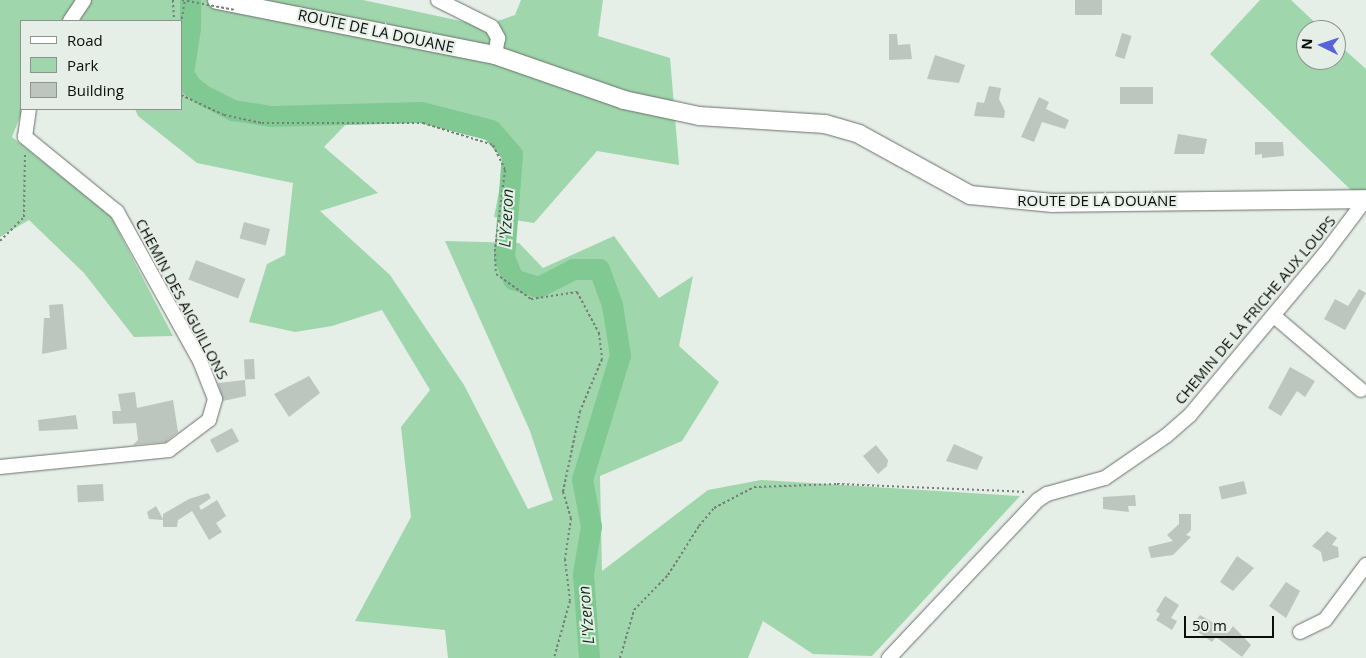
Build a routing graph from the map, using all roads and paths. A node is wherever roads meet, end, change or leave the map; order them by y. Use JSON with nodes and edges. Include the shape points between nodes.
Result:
{"nodes":[{"id":1,"x":84,"y":0,"type":"edge"},
{"id":2,"x":173,"y":0,"type":"edge"},
{"id":3,"x":183,"y":0,"type":"edge"},
{"id":4,"x":438,"y":0,"type":"edge"},
{"id":5,"x":227,"y":4,"type":"edge"},
{"id":6,"x":71,"y":20,"type":"edge"},
{"id":7,"x":174,"y":20,"type":"edge"},
{"id":8,"x":181,"y":20,"type":"edge"},
{"id":9,"x":495,"y":56,"type":"junction"},
{"id":10,"x":182,"y":95,"type":"edge"},
{"id":11,"x":29,"y":110,"type":"edge"},
{"id":12,"x":25,"y":137,"type":"junction"},
{"id":13,"x":1366,"y":199,"type":"edge"},
{"id":14,"x":0,"y":241,"type":"edge"},
{"id":15,"x":1274,"y":316,"type":"junction"},
{"id":16,"x":1361,"y":390,"type":"dead end"},
{"id":17,"x":0,"y":467,"type":"edge"},
{"id":18,"x":1047,"y":494,"type":"junction"},
{"id":19,"x":1366,"y":565,"type":"edge"},
{"id":20,"x":1300,"y":632,"type":"dead end"},
{"id":21,"x":554,"y":658,"type":"edge"},
{"id":22,"x":620,"y":658,"type":"edge"},
{"id":23,"x":889,"y":658,"type":"edge"}],
"edges":[{"from":1,"to":6,"type":"street"},
{"from":2,"to":7,"type":"path"},
{"from":3,"to":5,"type":"path","bridge":true},
{"from":3,"to":8,"type":"path"},
{"from":4,"to":9,"type":"street","via":[[492,27],[498,38]]},
{"from":5,"to":9,"type":"main road","name":"ROUTE DE LA DOUANE"},
{"from":9,"to":13,"type":"main road","name":"ROUTE DE LA DOUANE","via":[[624,100],[699,116],[825,124],[859,134],[970,195],[1053,203]]},
{"from":10,"to":21,"type":"path","via":[[224,114],[262,123],[424,123],[493,145],[505,170],[494,249],[496,274],[531,299],[577,292],[599,333],[602,359],[580,411],[563,492],[571,518],[566,559],[570,601],[555,642]]},
{"from":11,"to":12,"type":"street"},
{"from":12,"to":14,"type":"path","via":[[24,217]]},
{"from":12,"to":17,"type":"street","name":"CHEMIN DES AIGUILLONS","via":[[116,212],[200,361],[215,399],[209,420],[169,450]]},
{"from":13,"to":15,"type":"street","name":"CHEMIN DE LA FRICHE AUX LOUPS"},
{"from":15,"to":16,"type":"street"},
{"from":15,"to":18,"type":"street","name":"CHEMIN DE LA FRICHE AUX LOUPS","via":[[1190,415],[1166,436],[1105,478]]},
{"from":18,"to":22,"type":"path","via":[[837,484],[754,487],[714,508],[699,526],[668,575],[634,610]]},
{"from":18,"to":23,"type":"street","name":"CHEMIN DE LA FRICHE AUX LOUPS","via":[[1022,516]]},
{"from":19,"to":20,"type":"street","via":[[1325,620]]}]}
